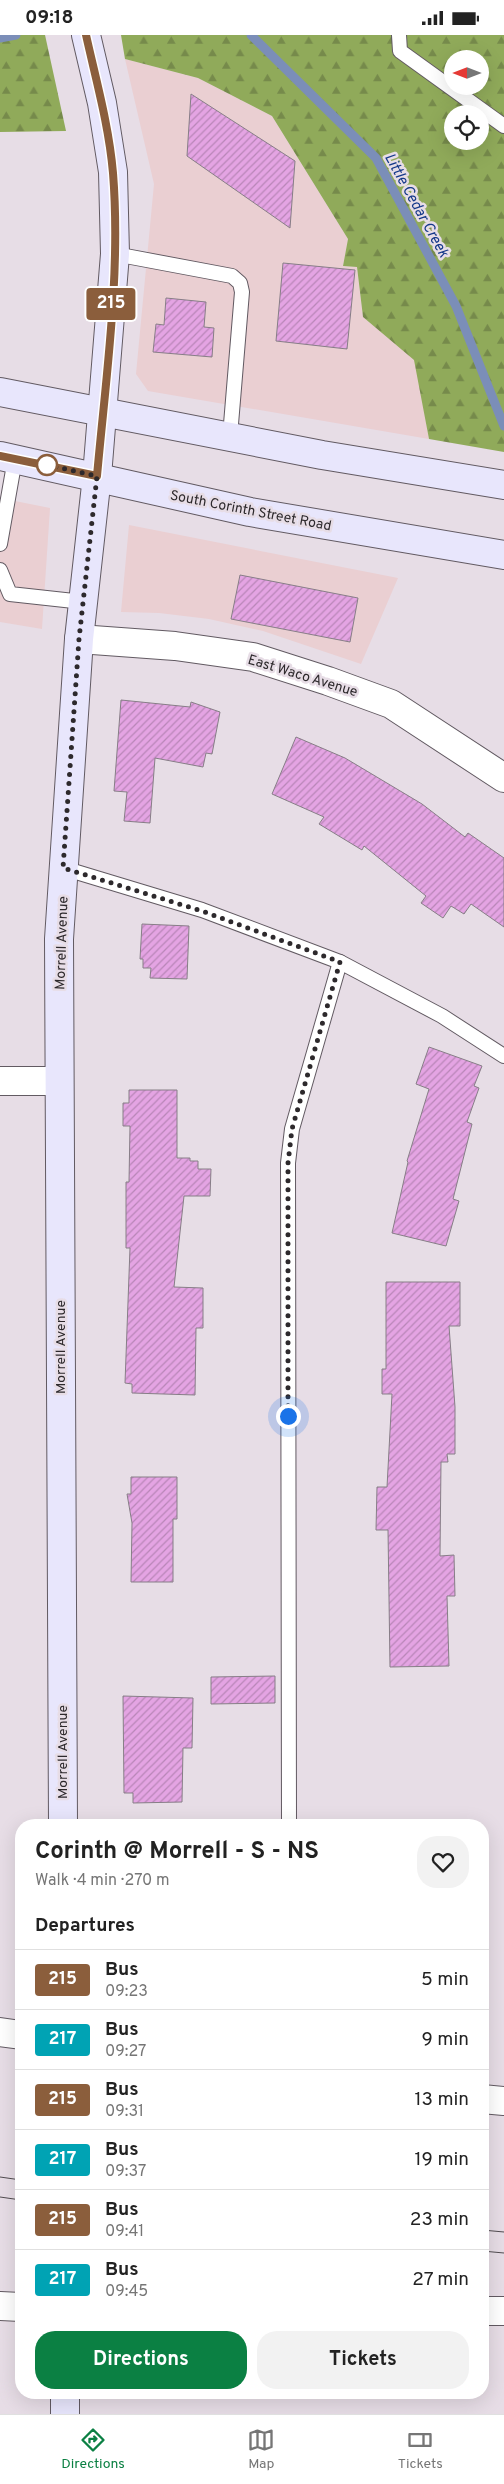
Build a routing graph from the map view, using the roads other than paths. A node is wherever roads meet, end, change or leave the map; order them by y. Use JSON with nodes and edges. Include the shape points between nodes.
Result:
{"nodes":[{"id":1,"x":86,"y":35,"type":"edge"},
{"id":2,"x":399,"y":35,"type":"edge"},
{"id":3,"x":504,"y":126,"type":"edge"},
{"id":4,"x":115,"y":254,"type":"junction"},
{"id":5,"x":0,"y":392,"type":"edge"},
{"id":6,"x":103,"y":412,"type":"junction"},
{"id":7,"x":230,"y":436,"type":"junction"},
{"id":8,"x":7,"y":457,"type":"edge"},
{"id":9,"x":97,"y":476,"type":"junction"},
{"id":10,"x":504,"y":485,"type":"edge"},
{"id":11,"x":0,"y":544,"type":"edge"},
{"id":12,"x":504,"y":555,"type":"edge"},
{"id":13,"x":0,"y":570,"type":"edge"},
{"id":14,"x":83,"y":602,"type":"junction"},
{"id":15,"x":79,"y":639,"type":"junction"},
{"id":16,"x":504,"y":778,"type":"edge"},
{"id":17,"x":63,"y":868,"type":"junction"},
{"id":18,"x":340,"y":962,"type":"junction"},
{"id":19,"x":504,"y":1056,"type":"edge"},
{"id":20,"x":0,"y":1081,"type":"edge"},
{"id":21,"x":59,"y":1081,"type":"junction"},
{"id":22,"x":63,"y":1819,"type":"edge"},
{"id":23,"x":289,"y":1819,"type":"edge"},
{"id":24,"x":0,"y":2032,"type":"edge"},
{"id":25,"x":15,"y":2034,"type":"edge"},
{"id":26,"x":489,"y":2100,"type":"edge"},
{"id":27,"x":504,"y":2101,"type":"edge"},
{"id":28,"x":0,"y":2306,"type":"edge"},
{"id":29,"x":15,"y":2307,"type":"edge"},
{"id":30,"x":489,"y":2311,"type":"edge"},
{"id":31,"x":504,"y":2311,"type":"edge"},
{"id":32,"x":65,"y":2399,"type":"edge"},
{"id":33,"x":65,"y":2414,"type":"edge"}],
"edges":[{"from":1,"to":4,"type":"street","name":"Morrell Avenue","via":[[102,103],[113,172]]},
{"from":2,"to":3,"type":"lane","via":[[400,51]]},
{"from":4,"to":6,"type":"street","name":"Morrell Avenue"},
{"from":4,"to":7,"type":"lane","via":[[232,276],[240,283],[242,292]]},
{"from":5,"to":6,"type":"street"},
{"from":6,"to":7,"type":"street"},
{"from":6,"to":9,"type":"street","name":"Morrell Avenue"},
{"from":7,"to":10,"type":"street","via":[[322,455]]},
{"from":8,"to":9,"type":"street","name":"South Corinth Street Road"},
{"from":8,"to":11,"type":"lane"},
{"from":9,"to":12,"type":"street","name":"South Corinth Street Road","via":[[250,512]]},
{"from":9,"to":14,"type":"street","name":"Morrell Avenue"},
{"from":13,"to":14,"type":"lane","via":[[10,594]]},
{"from":14,"to":15,"type":"street","name":"Morrell Avenue"},
{"from":15,"to":16,"type":"street","name":"East Waco Avenue","via":[[175,646],[253,657],[328,681],[391,704]]},
{"from":15,"to":17,"type":"street","name":"Morrell Avenue"},
{"from":17,"to":18,"type":"lane","via":[[202,911]]},
{"from":17,"to":21,"type":"street","name":"Morrell Avenue","via":[[59,939]]},
{"from":18,"to":19,"type":"lane","via":[[442,1016]]},
{"from":18,"to":23,"type":"lane","via":[[292,1129],[288,1163]]},
{"from":20,"to":21,"type":"street"},
{"from":21,"to":22,"type":"street","name":"Morrell Avenue"},
{"from":24,"to":25,"type":"street"},
{"from":26,"to":27,"type":"street"},
{"from":28,"to":29,"type":"street"},
{"from":30,"to":31,"type":"street"},
{"from":32,"to":33,"type":"street"}]}
